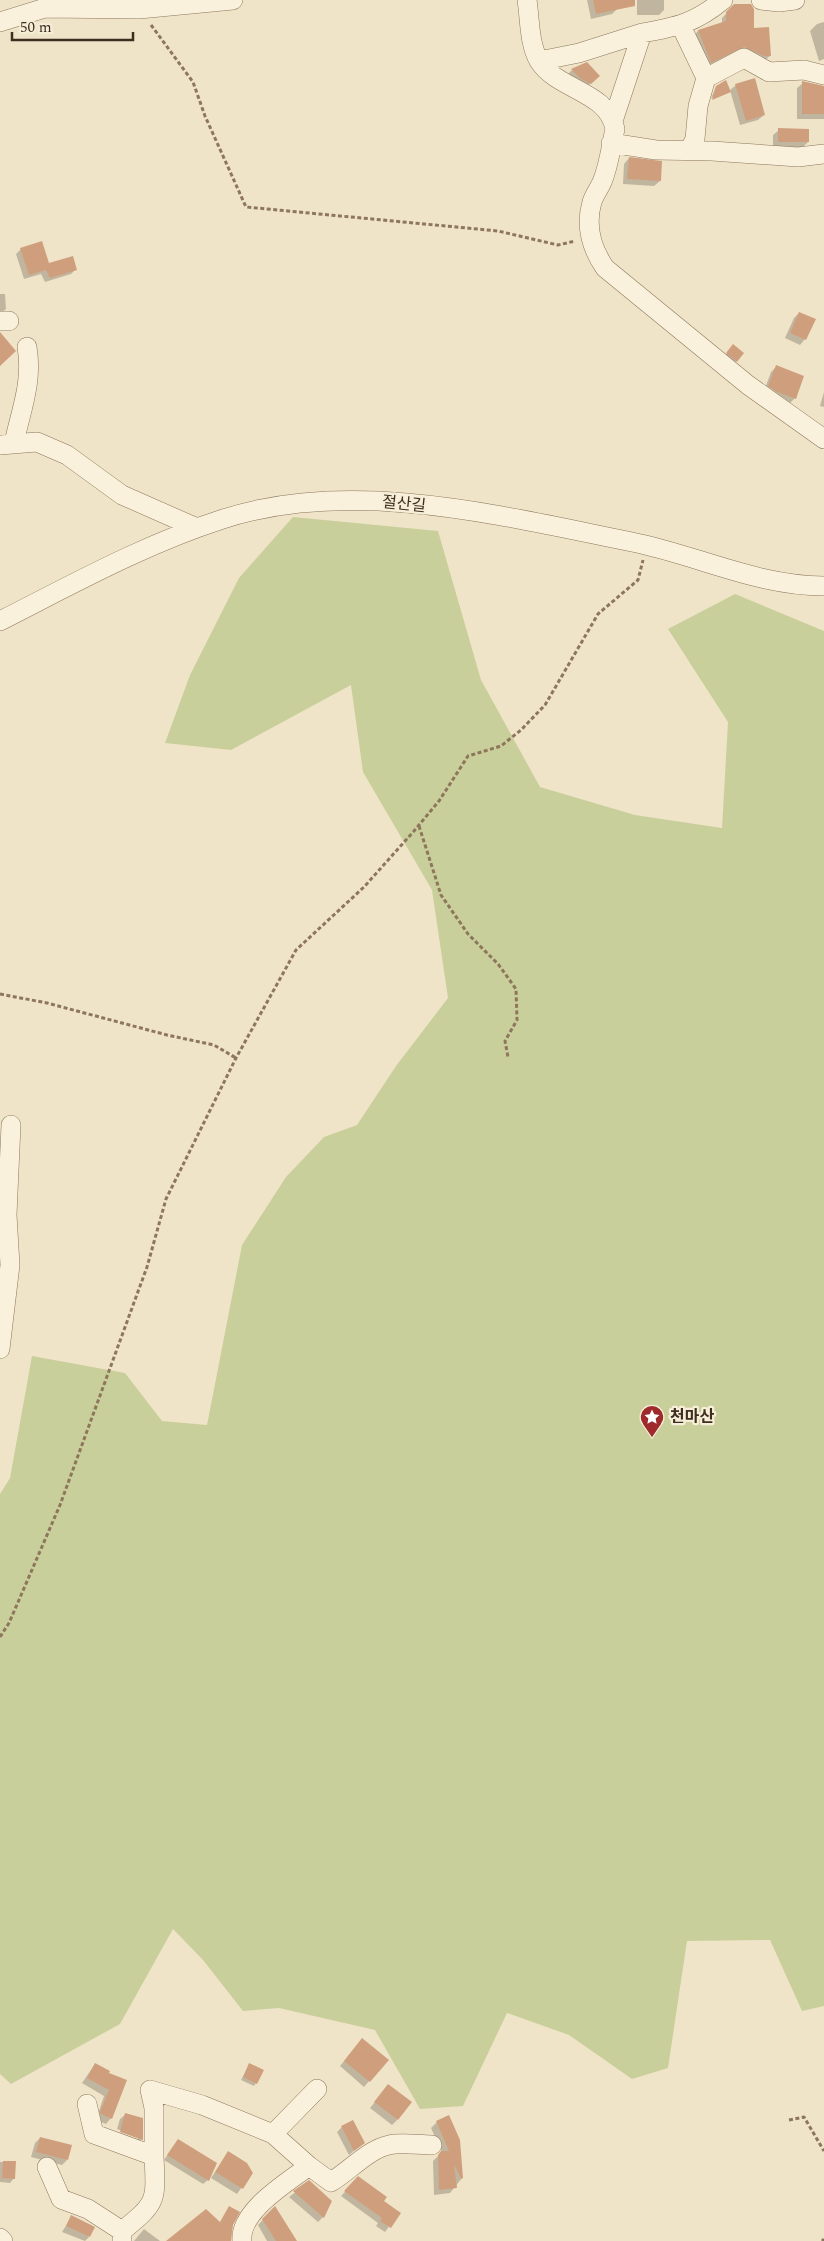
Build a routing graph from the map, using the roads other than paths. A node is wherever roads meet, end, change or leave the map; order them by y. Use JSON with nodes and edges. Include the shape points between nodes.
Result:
{"nodes":[{"id":1,"x":233,"y":0,"type":"edge"},
{"id":2,"x":527,"y":0,"type":"edge"},
{"id":3,"x":723,"y":0,"type":"edge"},
{"id":4,"x":761,"y":0,"type":"edge"},
{"id":5,"x":795,"y":0,"type":"edge"},
{"id":6,"x":0,"y":22,"type":"edge"},
{"id":7,"x":681,"y":26,"type":"junction"},
{"id":8,"x":642,"y":33,"type":"junction"},
{"id":9,"x":539,"y":61,"type":"junction"},
{"id":10,"x":824,"y":76,"type":"edge"},
{"id":11,"x":706,"y":78,"type":"junction"},
{"id":12,"x":614,"y":121,"type":"junction"},
{"id":13,"x":611,"y":143,"type":"junction"},
{"id":14,"x":689,"y":151,"type":"junction"},
{"id":15,"x":824,"y":154,"type":"edge"},
{"id":16,"x":27,"y":347,"type":"dead end"},
{"id":17,"x":824,"y":439,"type":"edge"},
{"id":18,"x":7,"y":444,"type":"edge"},
{"id":19,"x":197,"y":528,"type":"junction"},
{"id":20,"x":824,"y":586,"type":"edge"},
{"id":21,"x":0,"y":621,"type":"edge"},
{"id":22,"x":11,"y":1125,"type":"dead end"},
{"id":23,"x":0,"y":1349,"type":"edge"},
{"id":24,"x":317,"y":2089,"type":"dead end"},
{"id":25,"x":87,"y":2104,"type":"dead end"},
{"id":26,"x":272,"y":2134,"type":"junction"},
{"id":27,"x":432,"y":2145,"type":"dead end"},
{"id":28,"x":154,"y":2156,"type":"junction"},
{"id":29,"x":309,"y":2166,"type":"junction"},
{"id":30,"x":47,"y":2167,"type":"dead end"},
{"id":31,"x":122,"y":2236,"type":"edge"},
{"id":32,"x":0,"y":2238,"type":"edge"},
{"id":33,"x":3,"y":2241,"type":"edge"},
{"id":34,"x":242,"y":2241,"type":"edge"}],
"edges":[{"from":1,"to":6,"type":"street","via":[[139,9],[46,8]]},
{"from":2,"to":9,"type":"street"},
{"from":3,"to":7,"type":"street"},
{"from":4,"to":5,"type":"street"},
{"from":7,"to":8,"type":"street"},
{"from":7,"to":11,"type":"street"},
{"from":8,"to":9,"type":"street","via":[[579,53]]},
{"from":8,"to":12,"type":"street"},
{"from":9,"to":12,"type":"street","via":[[550,74],[597,102]]},
{"from":10,"to":11,"type":"street","via":[[804,70],[769,72],[744,58]]},
{"from":11,"to":14,"type":"street","via":[[698,106],[695,139]]},
{"from":12,"to":13,"type":"street"},
{"from":13,"to":14,"type":"street"},
{"from":13,"to":17,"type":"street","via":[[602,183],[591,204],[590,238],[600,260],[614,278],[748,385]]},
{"from":14,"to":15,"type":"street","via":[[798,156]]},
{"from":16,"to":18,"type":"street","via":[[31,368],[29,382]]},
{"from":18,"to":19,"type":"street","via":[[37,442],[66,455],[122,495]]},
{"from":19,"to":20,"type":"street","name":"절산길","via":[[224,518],[281,506],[337,500],[388,501],[511,518],[666,549],[738,573],[795,586]]},
{"from":19,"to":21,"type":"street","name":"절산길","via":[[143,549]]},
{"from":22,"to":23,"type":"street","via":[[7,1215],[10,1265]]},
{"from":24,"to":26,"type":"street"},
{"from":25,"to":28,"type":"street","via":[[94,2134]]},
{"from":26,"to":28,"type":"street","via":[[202,2105],[150,2090],[154,2108]]},
{"from":26,"to":29,"type":"street"},
{"from":27,"to":29,"type":"street","via":[[390,2145],[369,2152],[353,2168],[331,2182]]},
{"from":28,"to":31,"type":"street","via":[[156,2193],[146,2211]]},
{"from":29,"to":34,"type":"street","via":[[259,2203],[242,2234]]},
{"from":30,"to":31,"type":"street","via":[[62,2199],[88,2209]]},
{"from":32,"to":33,"type":"street"}]}
